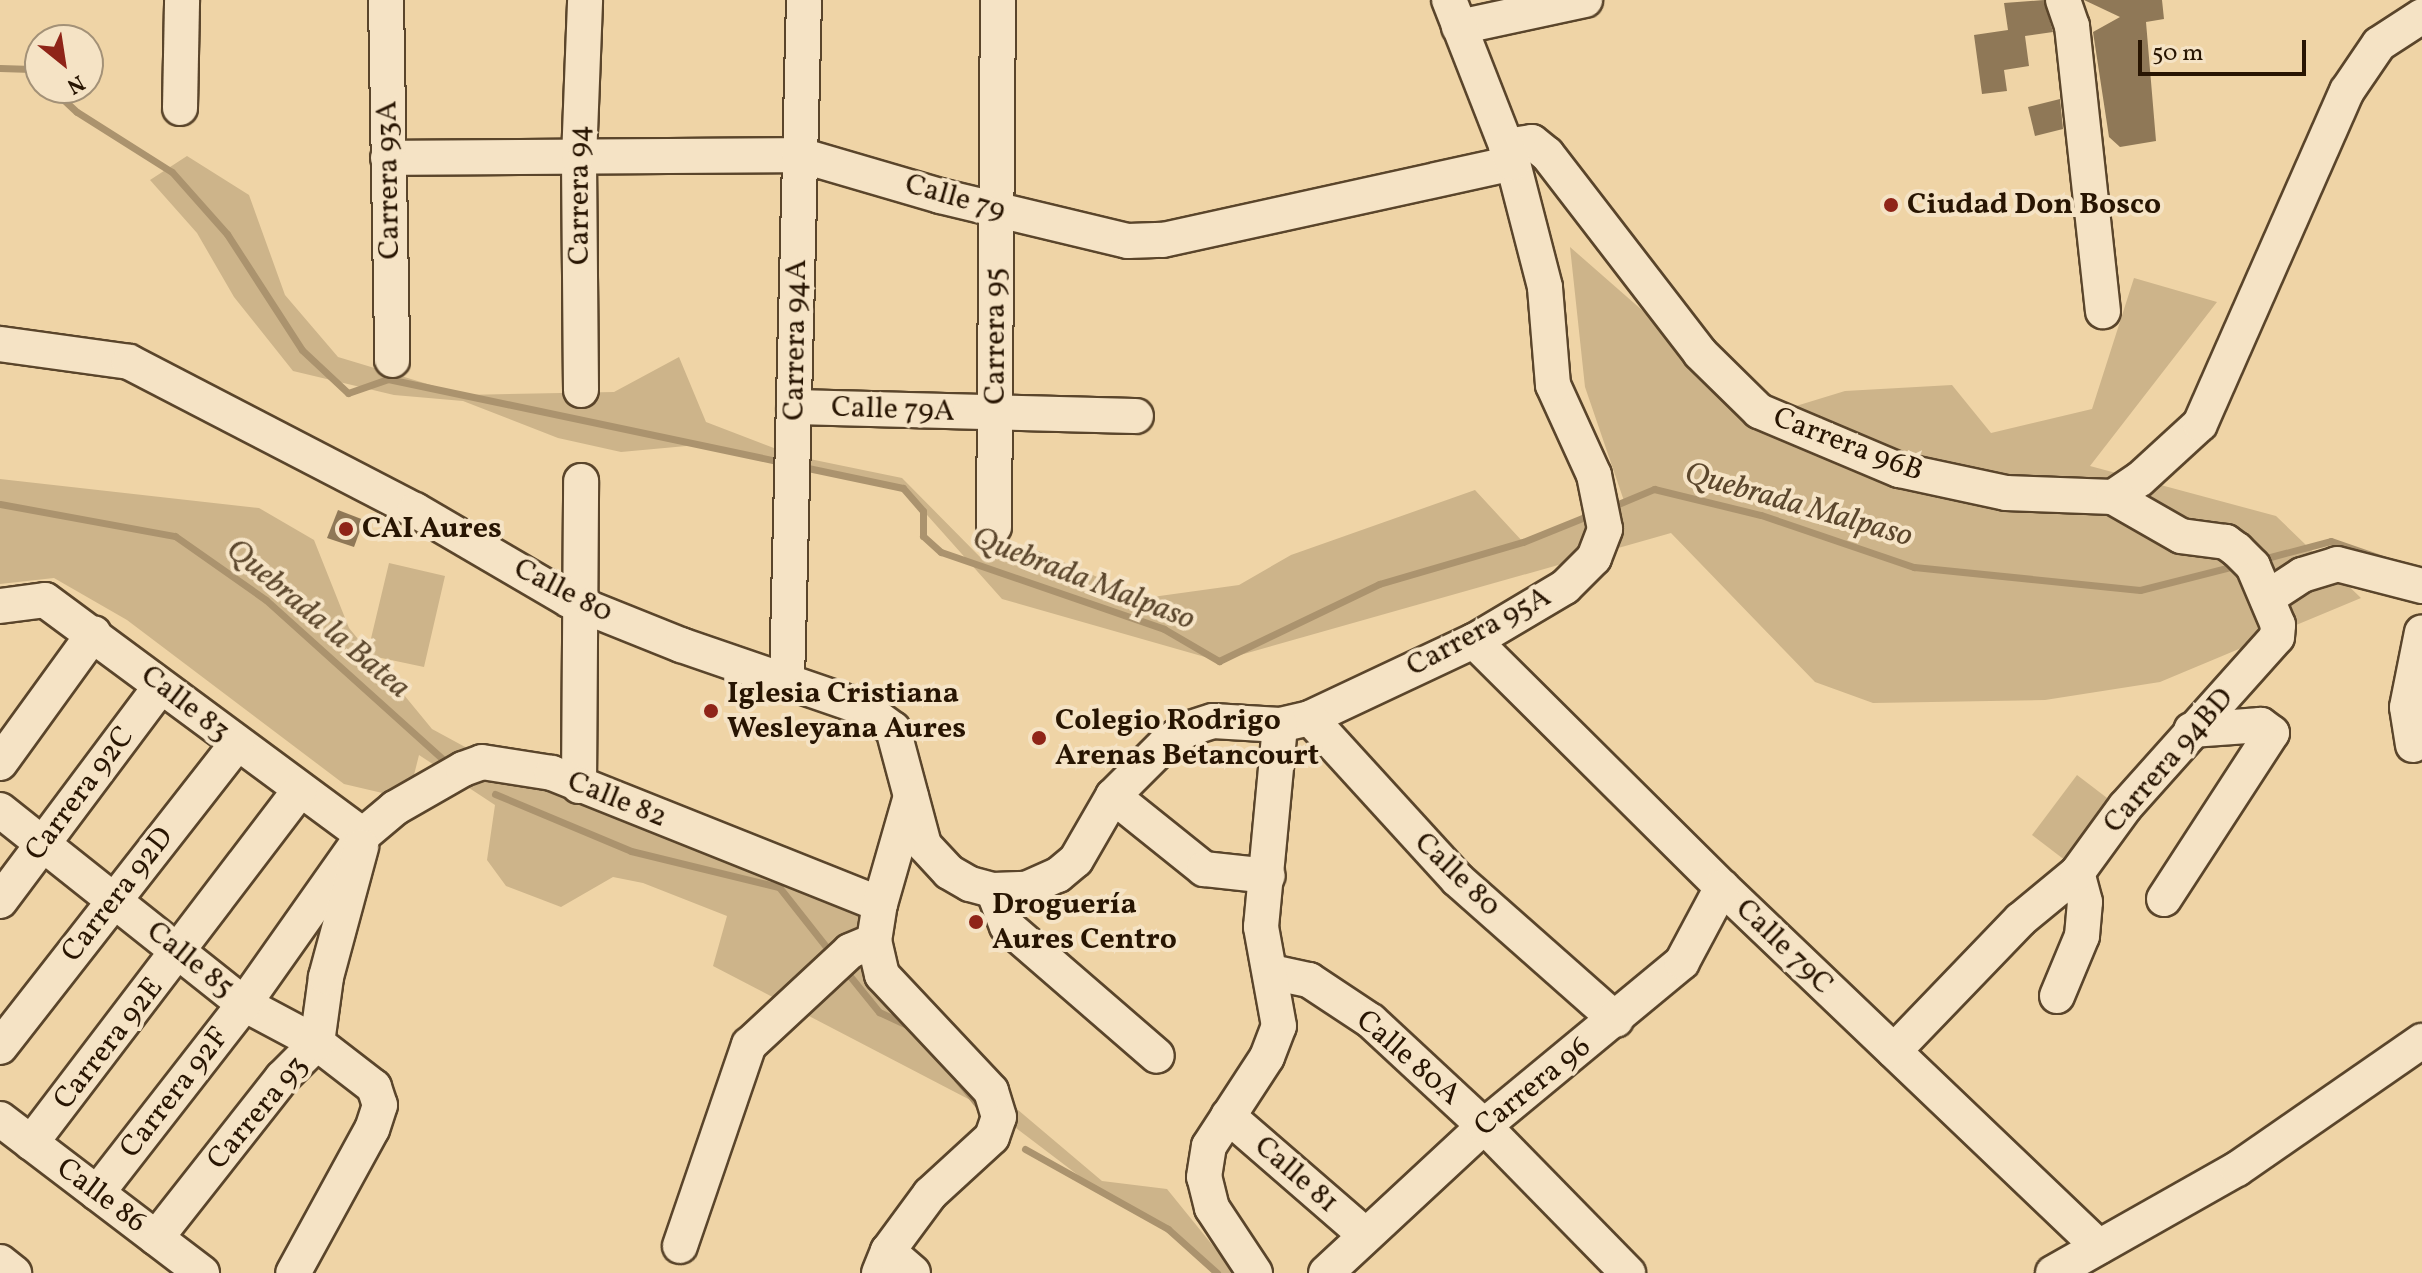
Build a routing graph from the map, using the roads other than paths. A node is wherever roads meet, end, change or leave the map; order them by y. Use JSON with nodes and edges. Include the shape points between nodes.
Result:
{"nodes":[{"id":1,"x":182,"y":0,"type":"edge"},
{"id":2,"x":386,"y":0,"type":"edge"},
{"id":3,"x":585,"y":0,"type":"edge"},
{"id":4,"x":804,"y":0,"type":"edge"},
{"id":5,"x":998,"y":0,"type":"edge"},
{"id":6,"x":1585,"y":0,"type":"edge"},
{"id":7,"x":2063,"y":0,"type":"edge"},
{"id":8,"x":1454,"y":14,"type":"edge"},
{"id":9,"x":2422,"y":16,"type":"edge"},
{"id":10,"x":180,"y":108,"type":"dead end"},
{"id":11,"x":1510,"y":154,"type":"junction"},
{"id":12,"x":800,"y":155,"type":"junction"},
{"id":13,"x":388,"y":158,"type":"junction"},
{"id":14,"x":579,"y":159,"type":"junction"},
{"id":15,"x":996,"y":211,"type":"junction"},
{"id":16,"x":2103,"y":311,"type":"dead end"},
{"id":17,"x":0,"y":344,"type":"edge"},
{"id":18,"x":392,"y":360,"type":"dead end"},
{"id":19,"x":581,"y":390,"type":"dead end"},
{"id":20,"x":794,"y":407,"type":"junction"},
{"id":21,"x":995,"y":414,"type":"junction"},
{"id":22,"x":1136,"y":416,"type":"dead end"},
{"id":23,"x":581,"y":481,"type":"dead end"},
{"id":24,"x":2113,"y":497,"type":"junction"},
{"id":25,"x":994,"y":527,"type":"dead end"},
{"id":26,"x":2422,"y":586,"type":"edge"},
{"id":27,"x":2267,"y":598,"type":"junction"},
{"id":28,"x":582,"y":606,"type":"junction"},
{"id":29,"x":1,"y":607,"type":"edge"},
{"id":30,"x":2422,"y":632,"type":"edge"},
{"id":31,"x":94,"y":633,"type":"junction"},
{"id":32,"x":1474,"y":641,"type":"junction"},
{"id":33,"x":787,"y":680,"type":"junction"},
{"id":34,"x":160,"y":687,"type":"junction"},
{"id":35,"x":1295,"y":721,"type":"junction"},
{"id":36,"x":2191,"y":730,"type":"junction"},
{"id":37,"x":237,"y":744,"type":"junction"},
{"id":38,"x":2413,"y":745,"type":"dead end"},
{"id":39,"x":0,"y":763,"type":"edge"},
{"id":40,"x":579,"y":786,"type":"junction"},
{"id":41,"x":300,"y":790,"type":"junction"},
{"id":42,"x":911,"y":796,"type":"junction"},
{"id":43,"x":1113,"y":796,"type":"junction"},
{"id":44,"x":0,"y":810,"type":"edge"},
{"id":45,"x":363,"y":835,"type":"junction"},
{"id":46,"x":41,"y":844,"type":"junction"},
{"id":47,"x":2077,"y":873,"type":"junction"},
{"id":48,"x":1268,"y":876,"type":"junction"},
{"id":49,"x":1722,"y":887,"type":"junction"},
{"id":50,"x":993,"y":890,"type":"junction"},
{"id":51,"x":114,"y":899,"type":"junction"},
{"id":52,"x":2164,"y":899,"type":"dead end"},
{"id":53,"x":0,"y":901,"type":"edge"},
{"id":54,"x":880,"y":904,"type":"junction"},
{"id":55,"x":874,"y":941,"type":"junction"},
{"id":56,"x":181,"y":952,"type":"junction"},
{"id":57,"x":1271,"y":972,"type":"junction"},
{"id":58,"x":2057,"y":996,"type":"dead end"},
{"id":59,"x":244,"y":1004,"type":"junction"},
{"id":60,"x":1616,"y":1020,"type":"junction"},
{"id":61,"x":2422,"y":1041,"type":"edge"},
{"id":62,"x":317,"y":1043,"type":"junction"},
{"id":63,"x":0,"y":1047,"type":"edge"},
{"id":64,"x":1894,"y":1051,"type":"junction"},
{"id":65,"x":1157,"y":1056,"type":"dead end"},
{"id":66,"x":1228,"y":1116,"type":"junction"},
{"id":67,"x":0,"y":1119,"type":"edge"},
{"id":68,"x":1484,"y":1126,"type":"junction"},
{"id":69,"x":31,"y":1143,"type":"junction"},
{"id":70,"x":97,"y":1193,"type":"junction"},
{"id":71,"x":1364,"y":1234,"type":"junction"},
{"id":72,"x":156,"y":1238,"type":"junction"},
{"id":73,"x":680,"y":1246,"type":"dead end"},
{"id":74,"x":2099,"y":1247,"type":"junction"},
{"id":75,"x":0,"y":1262,"type":"edge"},
{"id":76,"x":893,"y":1266,"type":"edge"},
{"id":77,"x":14,"y":1273,"type":"edge"},
{"id":78,"x":202,"y":1273,"type":"edge"},
{"id":79,"x":293,"y":1273,"type":"edge"},
{"id":80,"x":1255,"y":1273,"type":"edge"},
{"id":81,"x":1326,"y":1273,"type":"edge"},
{"id":82,"x":1628,"y":1273,"type":"edge"},
{"id":83,"x":2053,"y":1273,"type":"edge"}],
"edges":[{"from":1,"to":10,"type":"street"},
{"from":2,"to":13,"type":"street","name":"Carrera 93A"},
{"from":3,"to":14,"type":"street","name":"Carrera 94"},
{"from":4,"to":12,"type":"street","name":"Carrera 94A"},
{"from":5,"to":15,"type":"street","name":"Carrera 95"},
{"from":6,"to":8,"type":"street"},
{"from":7,"to":16,"type":"street","via":[[2072,26]]},
{"from":8,"to":11,"type":"street","name":"Carrera 95A"},
{"from":9,"to":24,"type":"street","via":[[2379,44],[2347,91],[2200,424]]},
{"from":11,"to":15,"type":"street","name":"Calle 79","via":[[1163,240],[1128,241]]},
{"from":11,"to":24,"type":"street","name":"Carrera 96B","via":[[1532,142],[1547,154],[1700,353],[1759,411],[1899,470],[2006,493]]},
{"from":11,"to":32,"type":"street","name":"Carrera 95A","via":[[1545,287],[1553,385],[1594,475],[1602,514],[1594,558],[1565,587]]},
{"from":12,"to":14,"type":"street","name":"Calle 79"},
{"from":12,"to":15,"type":"street","name":"Calle 79"},
{"from":12,"to":20,"type":"street","name":"Carrera 94A"},
{"from":13,"to":14,"type":"street","name":"Calle 79"},
{"from":13,"to":18,"type":"street","name":"Carrera 93A"},
{"from":14,"to":19,"type":"street","name":"Carrera 94"},
{"from":15,"to":21,"type":"street","name":"Carrera 95"},
{"from":17,"to":28,"type":"street","name":"Calle 80","via":[[129,362],[415,510]]},
{"from":20,"to":21,"type":"street","name":"Calle 79A"},
{"from":20,"to":33,"type":"street","name":"Carrera 94A"},
{"from":21,"to":22,"type":"street","name":"Calle 79A"},
{"from":21,"to":25,"type":"street","name":"Carrera 95"},
{"from":23,"to":28,"type":"street"},
{"from":24,"to":27,"type":"street","name":"Carrera 94BD","via":[[2181,536],[2226,542],[2253,566]]},
{"from":26,"to":27,"type":"street","via":[[2337,564],[2302,575]]},
{"from":27,"to":36,"type":"street","name":"Carrera 94BD","via":[[2277,637]]},
{"from":28,"to":33,"type":"street","name":"Calle 80"},
{"from":28,"to":40,"type":"street"},
{"from":29,"to":31,"type":"street","name":"Calle 83","via":[[45,600]]},
{"from":30,"to":38,"type":"street","via":[[2407,707]]},
{"from":31,"to":34,"type":"street","name":"Calle 83"},
{"from":31,"to":39,"type":"street"},
{"from":32,"to":35,"type":"street","name":"Carrera 95A"},
{"from":32,"to":49,"type":"street","name":"Calle 79C"},
{"from":33,"to":42,"type":"street","name":"Calle 80","via":[[885,719],[900,747]]},
{"from":34,"to":37,"type":"street","name":"Calle 83"},
{"from":34,"to":46,"type":"street","name":"Carrera 92C"},
{"from":35,"to":43,"type":"street","name":"Carrera 95A","via":[[1213,721],[1188,729],[1165,744]]},
{"from":35,"to":48,"type":"street"},
{"from":35,"to":60,"type":"street","name":"Calle 80","via":[[1458,880]]},
{"from":36,"to":47,"type":"street","name":"Carrera 94BD"},
{"from":36,"to":52,"type":"street","via":[[2261,725],[2272,733]]},
{"from":37,"to":41,"type":"street","name":"Calle 83"},
{"from":37,"to":51,"type":"street","name":"Carrera 92D"},
{"from":40,"to":45,"type":"street","name":"Calle 82","via":[[526,766],[482,762],[395,808]]},
{"from":40,"to":54,"type":"street","name":"Calle 82"},
{"from":41,"to":45,"type":"street","name":"Calle 83"},
{"from":41,"to":56,"type":"street","name":"Carrera 92E"},
{"from":42,"to":50,"type":"street","via":[[924,845],[949,872]]},
{"from":42,"to":54,"type":"street"},
{"from":43,"to":48,"type":"street","via":[[1204,869]]},
{"from":43,"to":50,"type":"street","name":"Carrera 95A","via":[[1089,841],[1058,875],[1026,889]]},
{"from":44,"to":46,"type":"street","name":"Calle 85"},
{"from":45,"to":59,"type":"street","name":"Carrera 92F"},
{"from":45,"to":62,"type":"street","name":"Carrera 93","via":[[326,977]]},
{"from":46,"to":51,"type":"street","name":"Calle 85"},
{"from":46,"to":53,"type":"street","name":"Carrera 92C"},
{"from":47,"to":58,"type":"street","via":[[2085,902],[2082,936]]},
{"from":47,"to":64,"type":"street","name":"Carrera 94BD","via":[[2020,920]]},
{"from":48,"to":57,"type":"street","via":[[1261,927]]},
{"from":49,"to":60,"type":"street","name":"Carrera 96","via":[[1682,962]]},
{"from":49,"to":64,"type":"street","name":"Calle 79C"},
{"from":50,"to":65,"type":"street","via":[[1007,926]]},
{"from":51,"to":56,"type":"street","name":"Calle 85"},
{"from":51,"to":63,"type":"street","name":"Carrera 92D"},
{"from":54,"to":55,"type":"street"},
{"from":55,"to":73,"type":"street","via":[[850,951],[749,1045]]},
{"from":55,"to":76,"type":"street","via":[[882,975],[991,1091],[999,1117],[992,1137],[930,1194]]},
{"from":56,"to":59,"type":"street","name":"Calle 85"},
{"from":56,"to":69,"type":"street","name":"Carrera 92E"},
{"from":57,"to":66,"type":"street","via":[[1278,1002],[1274,1043]]},
{"from":57,"to":68,"type":"street","name":"Calle 80A","via":[[1309,980],[1371,1021]]},
{"from":59,"to":62,"type":"street","name":"Calle 85"},
{"from":59,"to":70,"type":"street","name":"Carrera 92F"},
{"from":60,"to":68,"type":"street","name":"Carrera 96"},
{"from":61,"to":74,"type":"street","via":[[2237,1169]]},
{"from":62,"to":72,"type":"street","name":"Carrera 93","via":[[282,1078]]},
{"from":62,"to":79,"type":"street","name":"Calle 85","via":[[374,1087],[380,1105]]},
{"from":64,"to":74,"type":"street","name":"Calle 79C"},
{"from":66,"to":71,"type":"street","name":"Calle 81"},
{"from":66,"to":80,"type":"street","via":[[1209,1146],[1204,1177],[1212,1208]]},
{"from":67,"to":69,"type":"street","name":"Calle 86"},
{"from":68,"to":71,"type":"street","name":"Carrera 96"},
{"from":68,"to":82,"type":"street","name":"Calle 80A"},
{"from":69,"to":70,"type":"street","name":"Calle 86"},
{"from":70,"to":72,"type":"street","name":"Calle 86"},
{"from":71,"to":81,"type":"street","name":"Carrera 96"},
{"from":72,"to":78,"type":"street","name":"Calle 86"},
{"from":74,"to":83,"type":"street"},
{"from":75,"to":77,"type":"street"}]}
